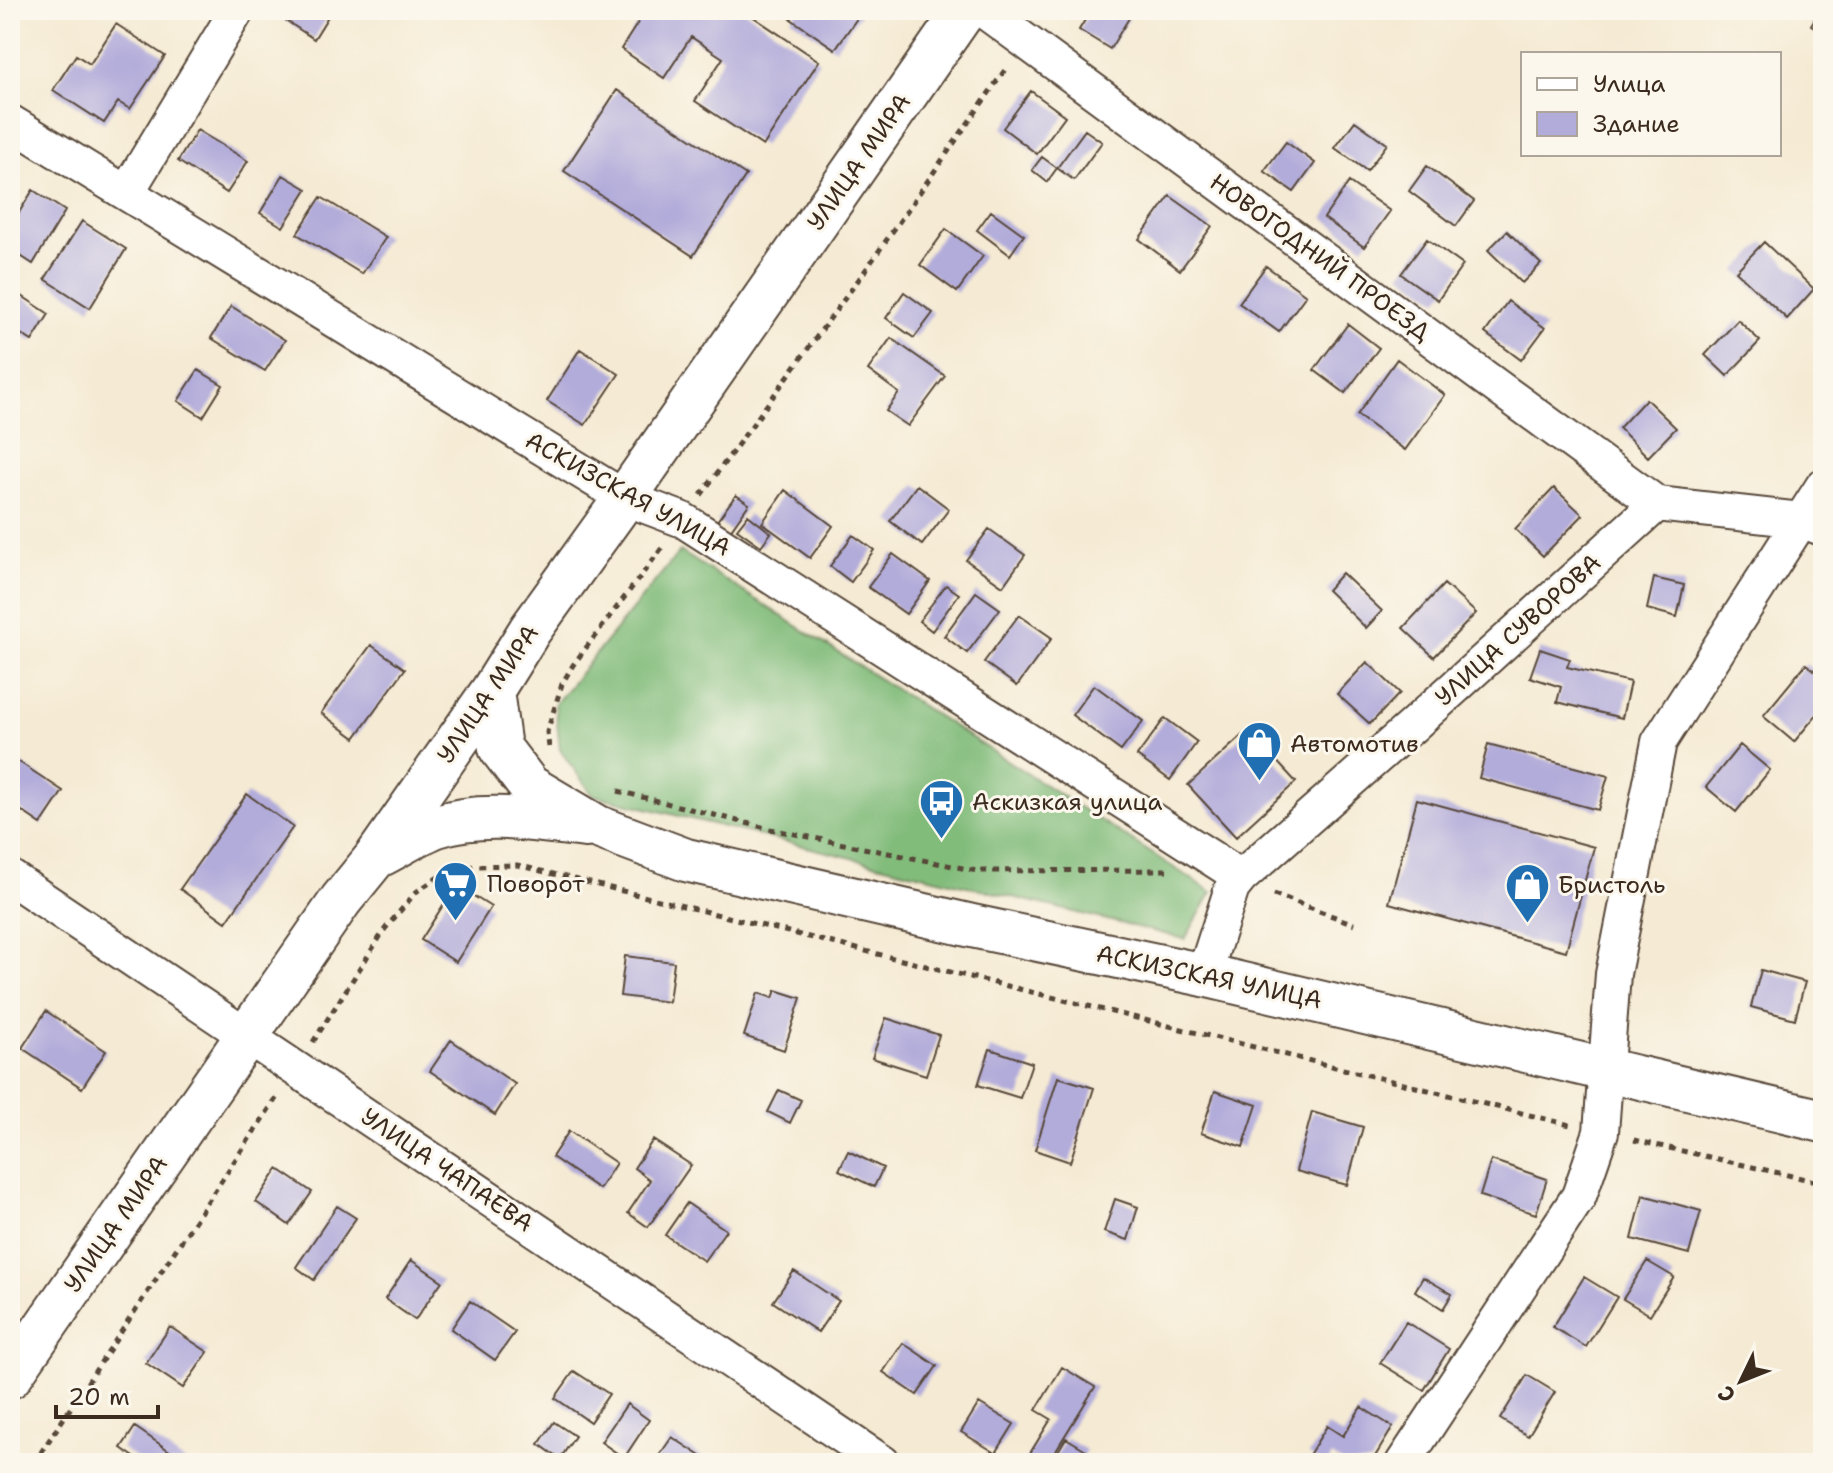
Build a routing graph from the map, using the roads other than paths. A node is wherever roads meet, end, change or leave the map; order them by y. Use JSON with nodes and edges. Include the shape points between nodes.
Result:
{"nodes":[{"id":1,"x":237,"y":10,"type":"edge"},
{"id":2,"x":965,"y":10,"type":"edge"},
{"id":3,"x":983,"y":10,"type":"edge"},
{"id":4,"x":10,"y":122,"type":"edge"},
{"id":5,"x":127,"y":192,"type":"junction"},
{"id":6,"x":1823,"y":486,"type":"edge"},
{"id":7,"x":625,"y":498,"type":"junction"},
{"id":8,"x":1657,"y":504,"type":"junction"},
{"id":9,"x":1812,"y":524,"type":"edge"},
{"id":10,"x":492,"y":691,"type":"junction"},
{"id":11,"x":603,"y":808,"type":"junction"},
{"id":12,"x":376,"y":857,"type":"junction"},
{"id":13,"x":10,"y":877,"type":"edge"},
{"id":14,"x":1236,"y":882,"type":"junction"},
{"id":15,"x":1204,"y":975,"type":"junction"},
{"id":16,"x":248,"y":1035,"type":"junction"},
{"id":17,"x":1606,"y":1068,"type":"junction"},
{"id":18,"x":1823,"y":1121,"type":"edge"},
{"id":19,"x":10,"y":1377,"type":"edge"},
{"id":20,"x":883,"y":1463,"type":"edge"},
{"id":21,"x":1403,"y":1463,"type":"edge"}],
"edges":[{"from":1,"to":5,"type":"street"},
{"from":2,"to":7,"type":"main road","name":"УЛИЦА МИРА"},
{"from":3,"to":8,"type":"street","name":"НОВОГОДНИЙ ПРОЕЗД"},
{"from":4,"to":5,"type":"street","name":"АСКИЗСКАЯ УЛИЦА"},
{"from":5,"to":7,"type":"street","name":"АСКИЗСКАЯ УЛИЦА"},
{"from":6,"to":9,"type":"street"},
{"from":7,"to":10,"type":"main road","name":"УЛИЦА МИРА"},
{"from":7,"to":14,"type":"street","name":"АСКИЗСКАЯ УЛИЦА","via":[[683,520]]},
{"from":8,"to":9,"type":"street"},
{"from":8,"to":14,"type":"street","name":"УЛИЦА СУВОРОВА"},
{"from":9,"to":17,"type":"street","via":[[1659,742],[1613,974]]},
{"from":10,"to":11,"type":"main road","via":[[500,748],[529,786]]},
{"from":10,"to":12,"type":"main road","name":"УЛИЦА МИРА"},
{"from":11,"to":12,"type":"main road","via":[[464,820],[436,827]]},
{"from":11,"to":15,"type":"main road","name":"АСКИЗСКАЯ УЛИЦА","via":[[686,860]]},
{"from":12,"to":16,"type":"main road","name":"УЛИЦА МИРА"},
{"from":13,"to":16,"type":"street","name":"УЛИЦА ЧАПАЕВА"},
{"from":14,"to":15,"type":"street"},
{"from":15,"to":17,"type":"main road","name":"АСКИЗСКАЯ УЛИЦА"},
{"from":16,"to":19,"type":"main road","name":"УЛИЦА МИРА"},
{"from":16,"to":20,"type":"street","name":"УЛИЦА ЧАПАЕВА"},
{"from":17,"to":18,"type":"main road","name":"АСКИЗСКАЯ УЛИЦА"},
{"from":17,"to":21,"type":"street","via":[[1601,1132],[1579,1196]]}]}
